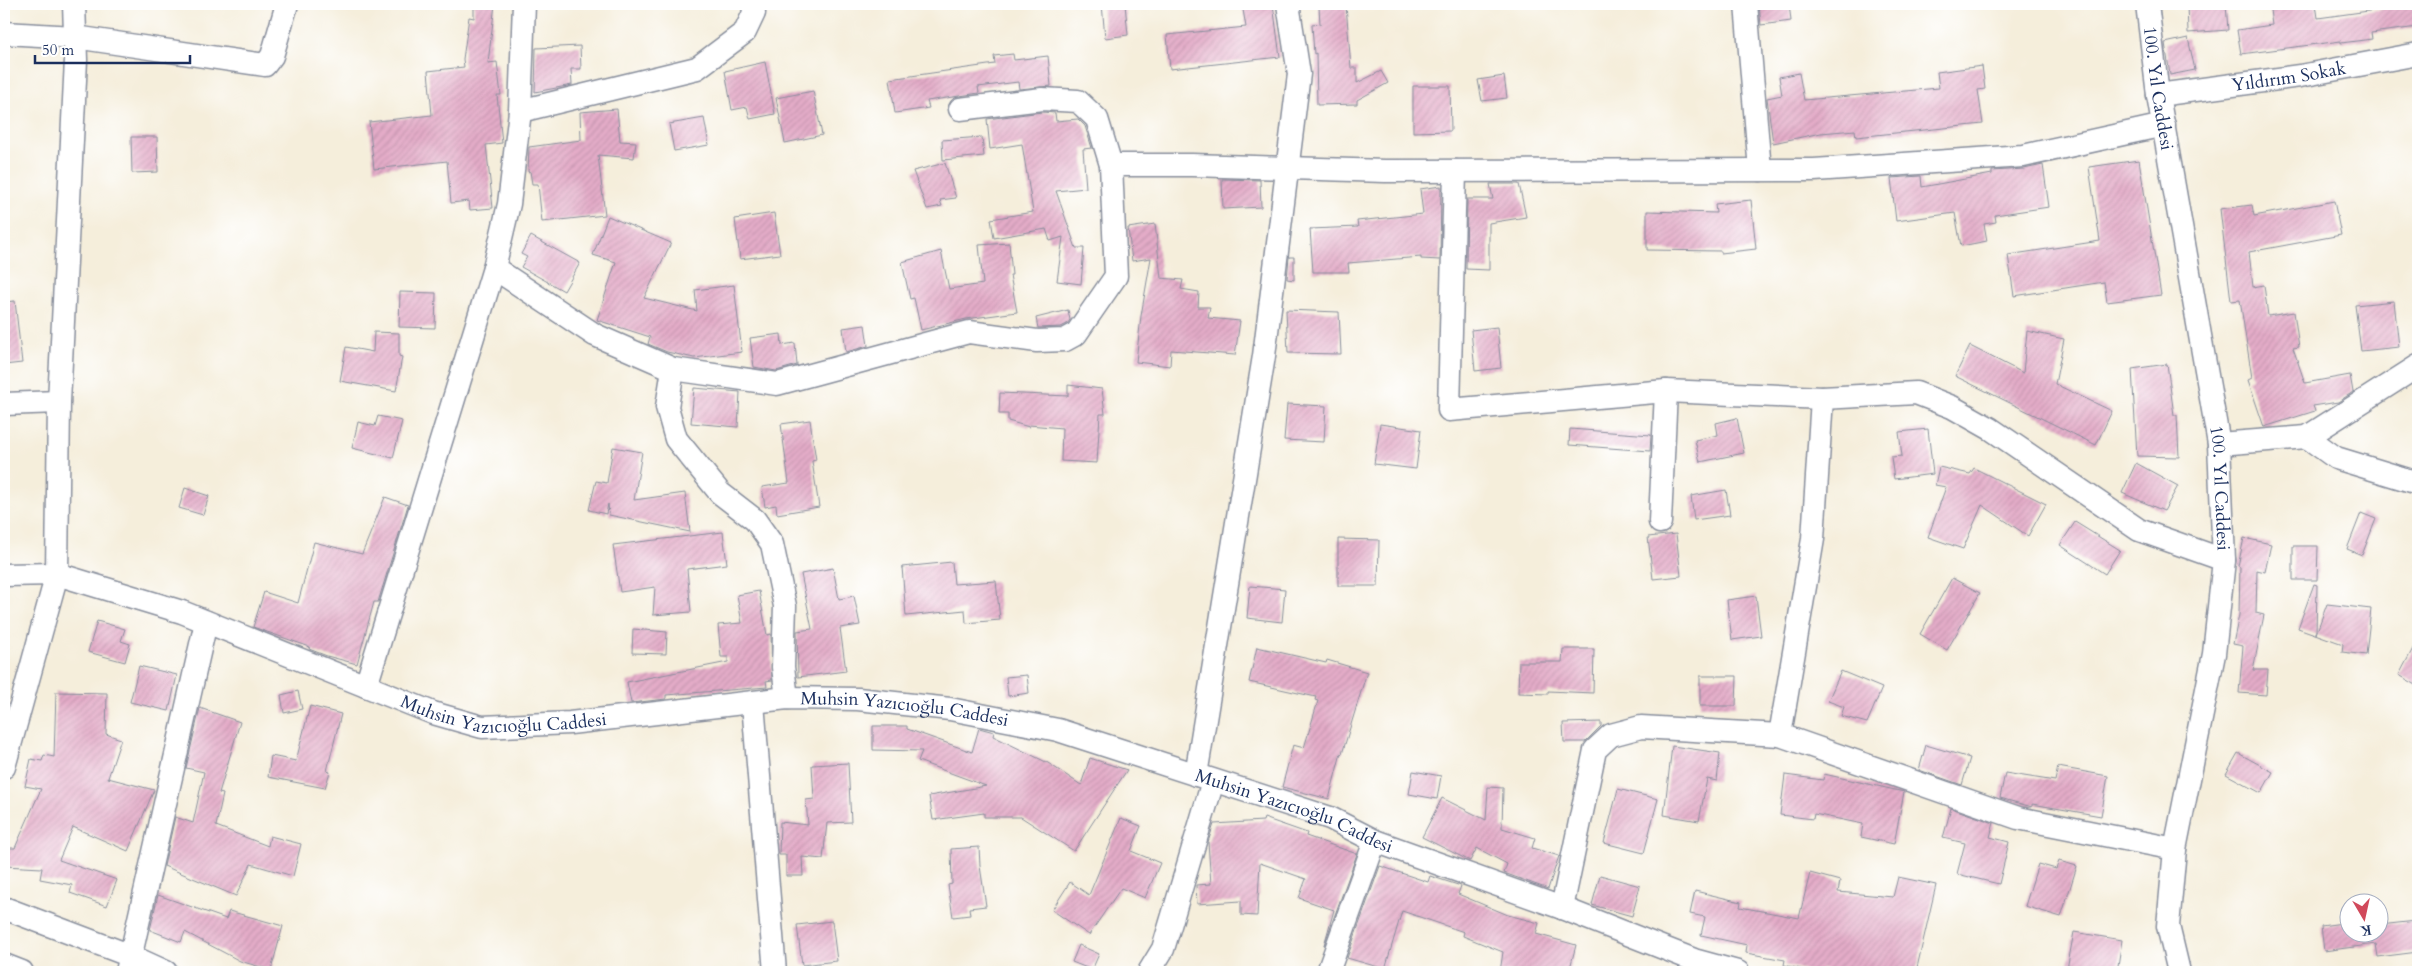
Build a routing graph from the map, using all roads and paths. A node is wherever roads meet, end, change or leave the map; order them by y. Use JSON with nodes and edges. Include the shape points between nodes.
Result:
{"nodes":[{"id":1,"x":74,"y":4,"type":"edge"},
{"id":2,"x":287,"y":4,"type":"edge"},
{"id":3,"x":524,"y":4,"type":"edge"},
{"id":4,"x":753,"y":4,"type":"edge"},
{"id":5,"x":1288,"y":4,"type":"edge"},
{"id":6,"x":1746,"y":4,"type":"edge"},
{"id":7,"x":2147,"y":4,"type":"edge"},
{"id":8,"x":4,"y":33,"type":"edge"},
{"id":9,"x":75,"y":37,"type":"junction"},
{"id":10,"x":2418,"y":54,"type":"edge"},
{"id":11,"x":2158,"y":95,"type":"junction"},
{"id":12,"x":960,"y":109,"type":"dead end"},
{"id":13,"x":520,"y":111,"type":"junction"},
{"id":14,"x":2164,"y":125,"type":"junction"},
{"id":15,"x":1111,"y":165,"type":"junction"},
{"id":16,"x":1286,"y":168,"type":"junction"},
{"id":17,"x":1760,"y":170,"type":"junction"},
{"id":18,"x":1454,"y":171,"type":"junction"},
{"id":19,"x":494,"y":268,"type":"junction"},
{"id":20,"x":2418,"y":366,"type":"edge"},
{"id":21,"x":673,"y":369,"type":"junction"},
{"id":22,"x":1666,"y":391,"type":"junction"},
{"id":23,"x":1822,"y":398,"type":"junction"},
{"id":24,"x":59,"y":402,"type":"junction"},
{"id":25,"x":4,"y":404,"type":"edge"},
{"id":26,"x":2307,"y":437,"type":"junction"},
{"id":27,"x":2220,"y":444,"type":"junction"},
{"id":28,"x":2418,"y":483,"type":"edge"},
{"id":29,"x":1660,"y":522,"type":"dead end"},
{"id":30,"x":2224,"y":560,"type":"junction"},
{"id":31,"x":58,"y":574,"type":"junction"},
{"id":32,"x":4,"y":575,"type":"edge"},
{"id":33,"x":206,"y":622,"type":"junction"},
{"id":34,"x":366,"y":686,"type":"junction"},
{"id":35,"x":787,"y":698,"type":"junction"},
{"id":36,"x":753,"y":703,"type":"junction"},
{"id":37,"x":1780,"y":735,"type":"junction"},
{"id":38,"x":4,"y":767,"type":"edge"},
{"id":39,"x":1204,"y":778,"type":"junction"},
{"id":40,"x":1375,"y":841,"type":"junction"},
{"id":41,"x":2175,"y":849,"type":"junction"},
{"id":42,"x":4,"y":908,"type":"edge"},
{"id":43,"x":1562,"y":908,"type":"junction"},
{"id":44,"x":129,"y":964,"type":"edge"},
{"id":45,"x":4,"y":965,"type":"edge"},
{"id":46,"x":1692,"y":966,"type":"edge"},
{"id":47,"x":22,"y":972,"type":"edge"},
{"id":48,"x":166,"y":972,"type":"edge"},
{"id":49,"x":775,"y":972,"type":"edge"},
{"id":50,"x":1149,"y":972,"type":"edge"},
{"id":51,"x":1328,"y":972,"type":"edge"},
{"id":52,"x":1738,"y":972,"type":"edge"},
{"id":53,"x":2179,"y":972,"type":"edge"}],
"edges":[{"from":1,"to":9,"type":"street"},
{"from":2,"to":9,"type":"street","via":[[272,56],[265,65]]},
{"from":3,"to":13,"type":"street"},
{"from":4,"to":13,"type":"street","via":[[754,13],[745,32],[697,68]]},
{"from":5,"to":16,"type":"street","via":[[1298,74]]},
{"from":6,"to":17,"type":"street"},
{"from":7,"to":11,"type":"street","name":"100. Yıl Caddesi"},
{"from":8,"to":9,"type":"street"},
{"from":9,"to":24,"type":"street"},
{"from":10,"to":11,"type":"street","name":"Yıldırım Sokak","via":[[2300,76]]},
{"from":11,"to":14,"type":"street","name":"100. Yıl Caddesi"},
{"from":12,"to":15,"type":"street","via":[[1042,100],[1078,101],[1097,119]]},
{"from":13,"to":19,"type":"street","via":[[508,204]]},
{"from":14,"to":17,"type":"street","via":[[2023,156],[1814,170]]},
{"from":14,"to":27,"type":"street","name":"100. Yıl Caddesi"},
{"from":15,"to":16,"type":"street"},
{"from":15,"to":21,"type":"street","via":[[1116,276],[1076,334],[1065,340],[1037,341],[969,332],[777,384]]},
{"from":16,"to":18,"type":"street"},
{"from":16,"to":39,"type":"street","via":[[1264,356]]},
{"from":17,"to":18,"type":"street"},
{"from":18,"to":22,"type":"street","via":[[1449,410]]},
{"from":19,"to":21,"type":"street","via":[[596,335]]},
{"from":19,"to":34,"type":"street"},
{"from":20,"to":26,"type":"street"},
{"from":21,"to":35,"type":"street","via":[[667,407],[676,438],[720,493],[755,520],[772,544],[785,606],[783,667]]},
{"from":22,"to":23,"type":"street"},
{"from":22,"to":29,"type":"street"},
{"from":23,"to":30,"type":"street","via":[[1916,393],[1952,407],[1991,429],[2139,530]]},
{"from":23,"to":37,"type":"street","via":[[1813,539]]},
{"from":24,"to":25,"type":"street"},
{"from":24,"to":31,"type":"street"},
{"from":26,"to":27,"type":"street"},
{"from":26,"to":28,"type":"street","via":[[2336,458]]},
{"from":27,"to":30,"type":"street","name":"100. Yıl Caddesi"},
{"from":30,"to":41,"type":"street","name":"100. Yıl Caddesi","via":[[2214,654]]},
{"from":31,"to":32,"type":"street","name":"Muhsin Yazıcıoğlu Caddesi"},
{"from":31,"to":33,"type":"street","name":"Muhsin Yazıcıoğlu Caddesi"},
{"from":31,"to":38,"type":"street"},
{"from":33,"to":34,"type":"street","name":"Muhsin Yazıcıoğlu Caddesi"},
{"from":33,"to":44,"type":"street"},
{"from":34,"to":36,"type":"street","name":"Muhsin Yazıcıoğlu Caddesi","via":[[433,713],[482,727],[570,723]]},
{"from":35,"to":36,"type":"street","name":"Muhsin Yazıcıoğlu Caddesi"},
{"from":35,"to":39,"type":"street","name":"Muhsin Yazıcıoğlu Caddesi","via":[[858,699],[950,709],[1058,730]]},
{"from":36,"to":49,"type":"street"},
{"from":37,"to":41,"type":"street","via":[[2018,818]]},
{"from":37,"to":43,"type":"street","via":[[1641,727],[1611,735],[1595,750]]},
{"from":39,"to":40,"type":"street","name":"Muhsin Yazıcıoğlu Caddesi","via":[[1330,818]]},
{"from":39,"to":50,"type":"street","via":[[1163,949]]},
{"from":40,"to":43,"type":"street","name":"Muhsin Yazıcıoğlu Caddesi"},
{"from":40,"to":51,"type":"street"},
{"from":41,"to":53,"type":"street","name":"100. Yıl Caddesi","via":[[2168,926]]},
{"from":42,"to":44,"type":"street"},
{"from":43,"to":46,"type":"street","name":"Muhsin Yazıcıoğlu Caddesi"},
{"from":44,"to":48,"type":"street"},
{"from":45,"to":47,"type":"street"},
{"from":46,"to":52,"type":"street","name":"Muhsin Yazıcıoğlu Caddesi"}]}
